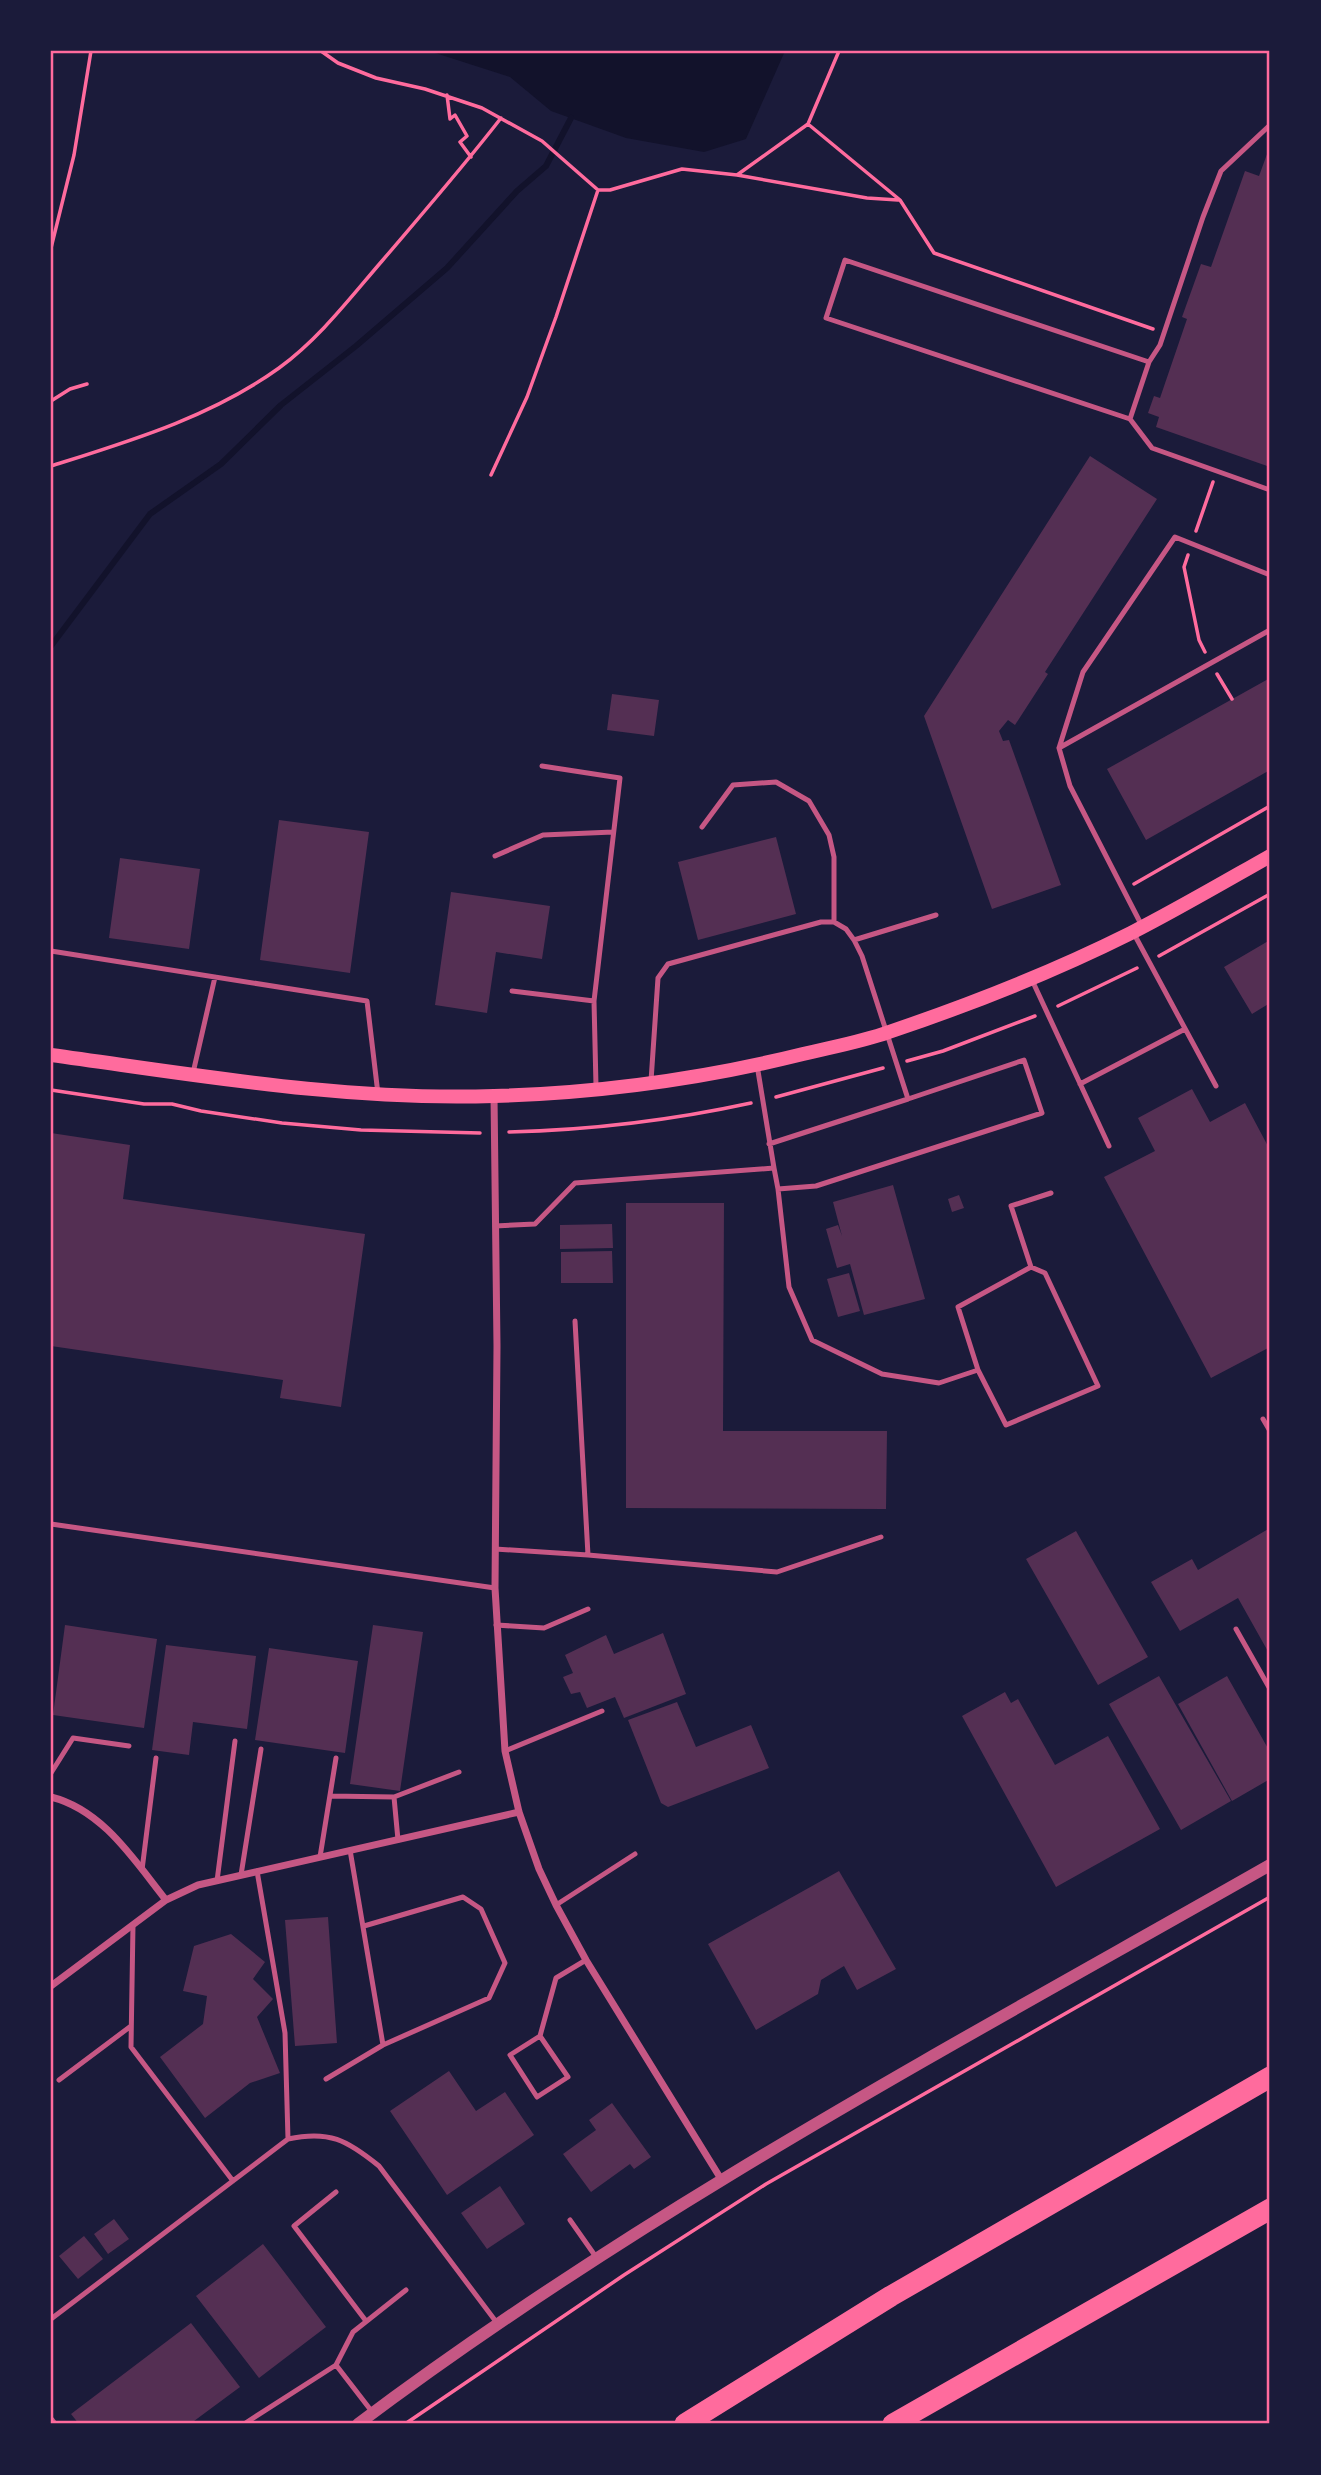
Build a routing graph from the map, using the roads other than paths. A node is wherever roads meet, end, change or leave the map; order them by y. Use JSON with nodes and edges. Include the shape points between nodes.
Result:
{"nodes":[{"id":1,"x":1270,"y":125,"type":"edge"},
{"id":2,"x":1149,"y":362,"type":"junction"},
{"id":3,"x":1130,"y":419,"type":"junction"},
{"id":4,"x":1270,"y":489,"type":"edge"},
{"id":5,"x":1270,"y":575,"type":"edge"},
{"id":6,"x":1270,"y":630,"type":"edge"},
{"id":7,"x":1059,"y":748,"type":"junction"},
{"id":8,"x":542,"y":766,"type":"dead end"},
{"id":9,"x":702,"y":827,"type":"dead end"},
{"id":10,"x":613,"y":832,"type":"junction"},
{"id":11,"x":495,"y":856,"type":"dead end"},
{"id":12,"x":1270,"y":856,"type":"edge"},
{"id":13,"x":936,"y":915,"type":"dead end"},
{"id":14,"x":834,"y":922,"type":"junction"},
{"id":15,"x":1138,"y":930,"type":"junction"},
{"id":16,"x":854,"y":940,"type":"junction"},
{"id":17,"x":51,"y":951,"type":"edge"},
{"id":18,"x":215,"y":977,"type":"junction"},
{"id":19,"x":1031,"y":978,"type":"junction"},
{"id":20,"x":512,"y":991,"type":"dead end"},
{"id":21,"x":594,"y":1001,"type":"junction"},
{"id":22,"x":1185,"y":1028,"type":"junction"},
{"id":23,"x":887,"y":1033,"type":"junction"},
{"id":24,"x":51,"y":1055,"type":"edge"},
{"id":25,"x":757,"y":1065,"type":"junction"},
{"id":26,"x":192,"y":1075,"type":"junction"},
{"id":27,"x":650,"y":1084,"type":"junction"},
{"id":28,"x":1080,"y":1084,"type":"junction"},
{"id":29,"x":1216,"y":1086,"type":"dead end"},
{"id":30,"x":596,"y":1090,"type":"junction"},
{"id":31,"x":378,"y":1094,"type":"junction"},
{"id":32,"x":494,"y":1096,"type":"junction"},
{"id":33,"x":908,"y":1098,"type":"junction"},
{"id":34,"x":769,"y":1144,"type":"junction"},
{"id":35,"x":1109,"y":1146,"type":"dead end"},
{"id":36,"x":774,"y":1168,"type":"junction"},
{"id":37,"x":778,"y":1189,"type":"junction"},
{"id":38,"x":1051,"y":1193,"type":"dead end"},
{"id":39,"x":495,"y":1226,"type":"junction"},
{"id":40,"x":1031,"y":1267,"type":"junction"},
{"id":41,"x":575,"y":1321,"type":"dead end"},
{"id":42,"x":978,"y":1370,"type":"junction"},
{"id":43,"x":1263,"y":1419,"type":"dead end"},
{"id":44,"x":1270,"y":1431,"type":"edge"},
{"id":45,"x":51,"y":1524,"type":"edge"},
{"id":46,"x":881,"y":1537,"type":"dead end"},
{"id":47,"x":495,"y":1549,"type":"junction"},
{"id":48,"x":588,"y":1555,"type":"junction"},
{"id":49,"x":495,"y":1588,"type":"junction"},
{"id":50,"x":588,"y":1609,"type":"dead end"},
{"id":51,"x":496,"y":1625,"type":"junction"},
{"id":52,"x":1236,"y":1629,"type":"dead end"},
{"id":53,"x":1270,"y":1689,"type":"edge"},
{"id":54,"x":602,"y":1711,"type":"dead end"},
{"id":55,"x":234,"y":1741,"type":"dead end"},
{"id":56,"x":130,"y":1746,"type":"dead end"},
{"id":57,"x":261,"y":1749,"type":"dead end"},
{"id":58,"x":505,"y":1751,"type":"junction"},
{"id":59,"x":156,"y":1758,"type":"dead end"},
{"id":60,"x":336,"y":1758,"type":"dead end"},
{"id":61,"x":459,"y":1772,"type":"dead end"},
{"id":62,"x":51,"y":1773,"type":"edge"},
{"id":63,"x":330,"y":1796,"type":"junction"},
{"id":64,"x":51,"y":1797,"type":"edge"},
{"id":65,"x":394,"y":1797,"type":"junction"},
{"id":66,"x":519,"y":1812,"type":"junction"},
{"id":67,"x":398,"y":1840,"type":"junction"},
{"id":68,"x":350,"y":1850,"type":"junction"},
{"id":69,"x":635,"y":1854,"type":"dead end"},
{"id":70,"x":320,"y":1857,"type":"junction"},
{"id":71,"x":1270,"y":1865,"type":"edge"},
{"id":72,"x":142,"y":1870,"type":"junction"},
{"id":73,"x":257,"y":1871,"type":"junction"},
{"id":74,"x":241,"y":1875,"type":"junction"},
{"id":75,"x":217,"y":1881,"type":"junction"},
{"id":76,"x":166,"y":1900,"type":"junction"},
{"id":77,"x":556,"y":1905,"type":"junction"},
{"id":78,"x":133,"y":1925,"type":"junction"},
{"id":79,"x":364,"y":1926,"type":"junction"},
{"id":80,"x":586,"y":1960,"type":"junction"},
{"id":81,"x":51,"y":1986,"type":"edge"},
{"id":82,"x":131,"y":2026,"type":"junction"},
{"id":83,"x":540,"y":2036,"type":"junction"},
{"id":84,"x":383,"y":2045,"type":"junction"},
{"id":85,"x":1270,"y":2077,"type":"edge"},
{"id":86,"x":326,"y":2079,"type":"dead end"},
{"id":87,"x":59,"y":2080,"type":"dead end"},
{"id":88,"x":288,"y":2138,"type":"junction"},
{"id":89,"x":721,"y":2179,"type":"junction"},
{"id":90,"x":233,"y":2180,"type":"junction"},
{"id":91,"x":336,"y":2192,"type":"dead end"},
{"id":92,"x":1270,"y":2209,"type":"edge"},
{"id":93,"x":570,"y":2220,"type":"dead end"},
{"id":94,"x":597,"y":2259,"type":"junction"},
{"id":95,"x":406,"y":2290,"type":"dead end"},
{"id":96,"x":51,"y":2319,"type":"edge"},
{"id":97,"x":366,"y":2321,"type":"junction"},
{"id":98,"x":498,"y":2325,"type":"junction"},
{"id":99,"x":336,"y":2365,"type":"junction"},
{"id":100,"x":373,"y":2413,"type":"junction"},
{"id":101,"x":244,"y":2424,"type":"edge"},
{"id":102,"x":358,"y":2424,"type":"edge"},
{"id":103,"x":685,"y":2424,"type":"edge"},
{"id":104,"x":893,"y":2424,"type":"edge"}],
"edges":[{"from":1,"to":2,"type":"lane","via":[[1221,172],[1160,345]]},
{"from":2,"to":3,"type":"lane"},
{"from":2,"to":3,"type":"lane","via":[[845,260],[826,318]]},
{"from":3,"to":4,"type":"lane","via":[[1152,448]]},
{"from":5,"to":7,"type":"lane","via":[[1175,537],[1083,672]]},
{"from":6,"to":7,"type":"lane"},
{"from":7,"to":15,"type":"lane","via":[[1070,786],[1123,890]]},
{"from":8,"to":10,"type":"lane","via":[[620,778]]},
{"from":9,"to":14,"type":"lane","via":[[733,785],[776,782],[809,801],[829,835],[834,857]]},
{"from":10,"to":11,"type":"lane","via":[[543,835]]},
{"from":10,"to":21,"type":"lane"},
{"from":12,"to":15,"type":"main road"},
{"from":13,"to":16,"type":"lane"},
{"from":14,"to":16,"type":"lane"},
{"from":14,"to":27,"type":"lane","via":[[668,964],[658,978]]},
{"from":15,"to":19,"type":"main road"},
{"from":15,"to":22,"type":"lane"},
{"from":16,"to":23,"type":"lane"},
{"from":17,"to":18,"type":"lane"},
{"from":18,"to":26,"type":"lane"},
{"from":18,"to":31,"type":"lane","via":[[366,1000]]},
{"from":19,"to":23,"type":"main road"},
{"from":19,"to":28,"type":"lane"},
{"from":20,"to":21,"type":"lane"},
{"from":21,"to":30,"type":"lane"},
{"from":22,"to":28,"type":"lane"},
{"from":22,"to":29,"type":"lane"},
{"from":23,"to":25,"type":"main road"},
{"from":23,"to":33,"type":"lane"},
{"from":24,"to":26,"type":"main road"},
{"from":25,"to":27,"type":"main road"},
{"from":25,"to":34,"type":"lane"},
{"from":26,"to":31,"type":"main road"},
{"from":27,"to":30,"type":"main road"},
{"from":28,"to":35,"type":"lane"},
{"from":30,"to":32,"type":"main road"},
{"from":31,"to":32,"type":"main road"},
{"from":32,"to":39,"type":"street"},
{"from":33,"to":34,"type":"lane"},
{"from":33,"to":37,"type":"lane","via":[[1024,1060],[1042,1113],[816,1186]]},
{"from":34,"to":36,"type":"lane"},
{"from":36,"to":37,"type":"lane"},
{"from":36,"to":39,"type":"lane","via":[[575,1183],[535,1224]]},
{"from":37,"to":42,"type":"lane","via":[[789,1287],[812,1340],[882,1374],[939,1383]]},
{"from":38,"to":40,"type":"lane","via":[[1011,1206]]},
{"from":39,"to":47,"type":"street"},
{"from":40,"to":42,"type":"lane","via":[[958,1307]]},
{"from":40,"to":42,"type":"lane","via":[[1045,1273],[1098,1386],[1006,1426]]},
{"from":41,"to":48,"type":"lane"},
{"from":43,"to":44,"type":"lane"},
{"from":45,"to":49,"type":"lane"},
{"from":46,"to":48,"type":"lane","via":[[777,1572]]},
{"from":47,"to":48,"type":"lane"},
{"from":47,"to":49,"type":"street"},
{"from":49,"to":51,"type":"street"},
{"from":50,"to":51,"type":"lane","via":[[544,1628]]},
{"from":51,"to":58,"type":"street"},
{"from":52,"to":53,"type":"lane"},
{"from":54,"to":58,"type":"lane"},
{"from":55,"to":75,"type":"lane"},
{"from":56,"to":62,"type":"lane","via":[[73,1738]]},
{"from":57,"to":74,"type":"lane"},
{"from":58,"to":66,"type":"street"},
{"from":59,"to":72,"type":"lane"},
{"from":60,"to":63,"type":"lane"},
{"from":61,"to":65,"type":"lane"},
{"from":63,"to":65,"type":"lane"},
{"from":63,"to":70,"type":"lane"},
{"from":64,"to":72,"type":"street","via":[[83,1810],[101,1824]]},
{"from":65,"to":67,"type":"lane"},
{"from":66,"to":67,"type":"street"},
{"from":66,"to":77,"type":"street"},
{"from":67,"to":68,"type":"street"},
{"from":68,"to":70,"type":"street"},
{"from":68,"to":79,"type":"lane"},
{"from":69,"to":77,"type":"lane"},
{"from":70,"to":73,"type":"street"},
{"from":71,"to":89,"type":"street"},
{"from":72,"to":76,"type":"street"},
{"from":73,"to":74,"type":"street"},
{"from":73,"to":88,"type":"lane","via":[[285,2033]]},
{"from":74,"to":75,"type":"street"},
{"from":75,"to":76,"type":"street"},
{"from":76,"to":78,"type":"street"},
{"from":77,"to":80,"type":"street"},
{"from":78,"to":81,"type":"street"},
{"from":78,"to":82,"type":"lane"},
{"from":79,"to":84,"type":"lane"},
{"from":79,"to":84,"type":"lane","via":[[463,1897],[481,1909],[505,1964],[489,1998]]},
{"from":80,"to":83,"type":"lane","via":[[556,1978]]},
{"from":80,"to":89,"type":"street"},
{"from":82,"to":87,"type":"lane"},
{"from":82,"to":90,"type":"lane","via":[[131,2047]]},
{"from":83,"to":83,"type":"lane","via":[[510,2055],[537,2097],[568,2077]]},
{"from":84,"to":86,"type":"lane"},
{"from":85,"to":103,"type":"highway","via":[[891,2296]]},
{"from":88,"to":90,"type":"lane"},
{"from":88,"to":98,"type":"lane","via":[[332,2136],[379,2166]]},
{"from":89,"to":94,"type":"street"},
{"from":90,"to":96,"type":"lane"},
{"from":91,"to":97,"type":"lane","via":[[294,2226]]},
{"from":92,"to":104,"type":"highway"},
{"from":93,"to":94,"type":"lane"},
{"from":94,"to":98,"type":"street"},
{"from":95,"to":97,"type":"lane"},
{"from":97,"to":99,"type":"lane","via":[[353,2332]]},
{"from":98,"to":100,"type":"street"},
{"from":99,"to":100,"type":"lane"},
{"from":99,"to":101,"type":"lane"},
{"from":100,"to":102,"type":"street"}]}
